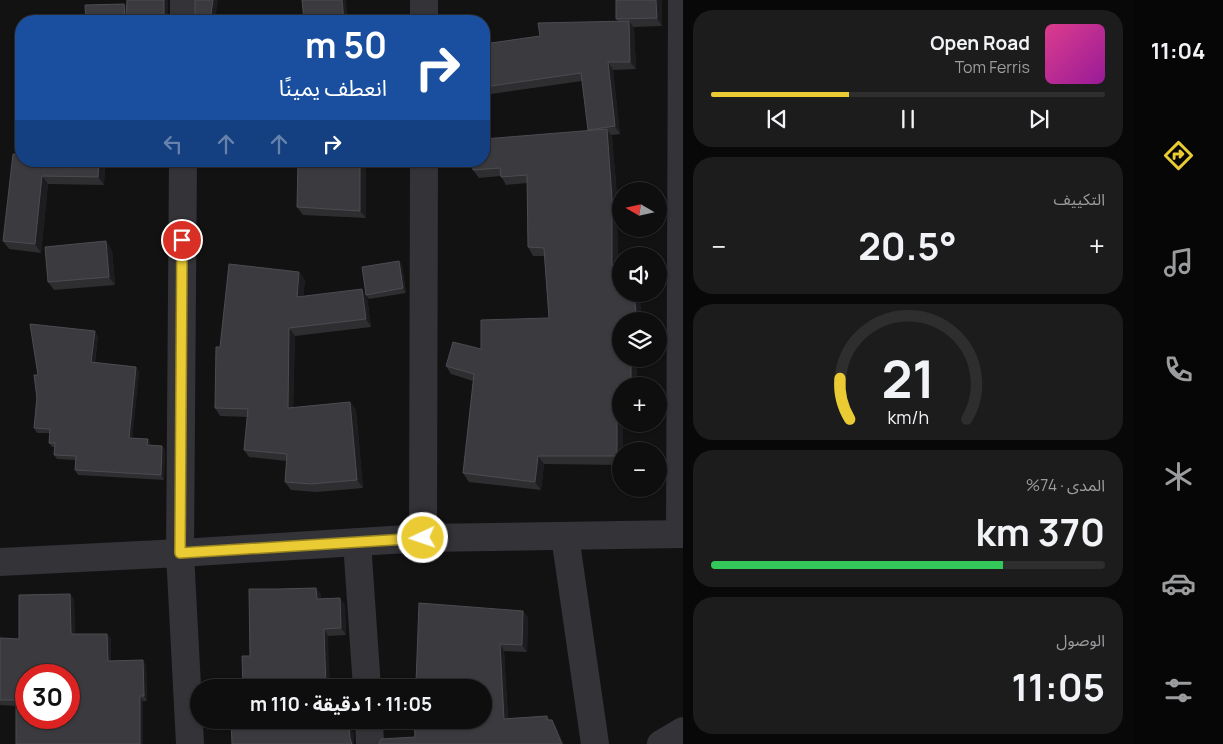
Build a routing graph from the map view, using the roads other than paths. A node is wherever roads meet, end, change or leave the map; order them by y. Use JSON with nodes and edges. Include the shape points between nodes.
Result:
{"nodes":[{"id":1,"x":184,"y":0,"type":"edge"},
{"id":2,"x":424,"y":0,"type":"edge"},
{"id":3,"x":682,"y":0,"type":"edge"},
{"id":4,"x":184,"y":15,"type":"edge"},
{"id":5,"x":424,"y":15,"type":"edge"},
{"id":6,"x":183,"y":167,"type":"edge"},
{"id":7,"x":424,"y":167,"type":"edge"},
{"id":8,"x":681,"y":534,"type":"edge"},
{"id":9,"x":565,"y":536,"type":"junction"},
{"id":10,"x":423,"y":538,"type":"junction"},
{"id":11,"x":357,"y":542,"type":"junction"},
{"id":12,"x":180,"y":553,"type":"junction"},
{"id":13,"x":0,"y":562,"type":"edge"},
{"id":14,"x":366,"y":679,"type":"edge"},
{"id":15,"x":369,"y":729,"type":"edge"},
{"id":16,"x":683,"y":732,"type":"edge"},
{"id":17,"x":190,"y":744,"type":"edge"},
{"id":18,"x":370,"y":744,"type":"edge"},
{"id":19,"x":595,"y":744,"type":"edge"},
{"id":20,"x":661,"y":744,"type":"edge"}],
"edges":[{"from":1,"to":4,"type":"street"},
{"from":2,"to":5,"type":"street"},
{"from":3,"to":8,"type":"street"},
{"from":6,"to":12,"type":"street"},
{"from":7,"to":10,"type":"street"},
{"from":8,"to":9,"type":"street"},
{"from":9,"to":10,"type":"street"},
{"from":9,"to":19,"type":"street"},
{"from":10,"to":11,"type":"street"},
{"from":11,"to":12,"type":"street"},
{"from":11,"to":14,"type":"street"},
{"from":12,"to":13,"type":"street"},
{"from":12,"to":17,"type":"street"},
{"from":15,"to":18,"type":"street"},
{"from":16,"to":20,"type":"street"}]}
